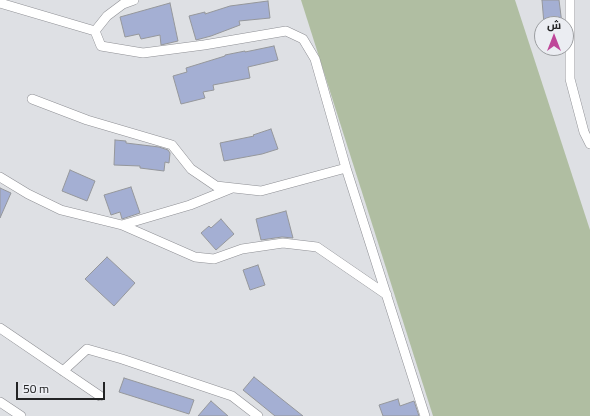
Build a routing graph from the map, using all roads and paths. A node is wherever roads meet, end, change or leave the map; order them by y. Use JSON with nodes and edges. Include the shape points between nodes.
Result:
{"nodes":[{"id":1,"x":134,"y":0,"type":"edge"},
{"id":2,"x":570,"y":0,"type":"edge"},
{"id":3,"x":0,"y":3,"type":"edge"},
{"id":4,"x":95,"y":31,"type":"junction"},
{"id":5,"x":32,"y":99,"type":"dead end"},
{"id":6,"x":590,"y":144,"type":"edge"},
{"id":7,"x":346,"y":168,"type":"junction"},
{"id":8,"x":0,"y":177,"type":"edge"},
{"id":9,"x":234,"y":188,"type":"junction"},
{"id":10,"x":122,"y":225,"type":"junction"},
{"id":11,"x":387,"y":295,"type":"junction"},
{"id":12,"x":0,"y":328,"type":"edge"},
{"id":13,"x":63,"y":371,"type":"junction"},
{"id":14,"x":100,"y":396,"type":"dead end"},
{"id":15,"x":0,"y":402,"type":"edge"},
{"id":16,"x":21,"y":416,"type":"edge"},
{"id":17,"x":258,"y":416,"type":"edge"},
{"id":18,"x":425,"y":416,"type":"edge"}],
"edges":[{"from":1,"to":4,"type":"street","via":[[123,4],[107,16]]},
{"from":2,"to":6,"type":"street","via":[[570,80],[584,132]]},
{"from":3,"to":4,"type":"street"},
{"from":4,"to":7,"type":"street","via":[[101,46],[143,53],[286,30],[303,39],[315,59]]},
{"from":5,"to":9,"type":"street","via":[[87,120],[172,145],[191,169],[216,186]]},
{"from":7,"to":9,"type":"street","via":[[261,191]]},
{"from":7,"to":11,"type":"street"},
{"from":8,"to":10,"type":"street","via":[[61,210]]},
{"from":9,"to":10,"type":"street","via":[[190,205]]},
{"from":10,"to":11,"type":"street","via":[[195,257],[214,259],[242,249],[283,243],[317,247]]},
{"from":11,"to":18,"type":"street"},
{"from":12,"to":13,"type":"street"},
{"from":13,"to":14,"type":"street"},
{"from":13,"to":17,"type":"street","via":[[87,349],[232,396]]},
{"from":15,"to":16,"type":"street"}]}
